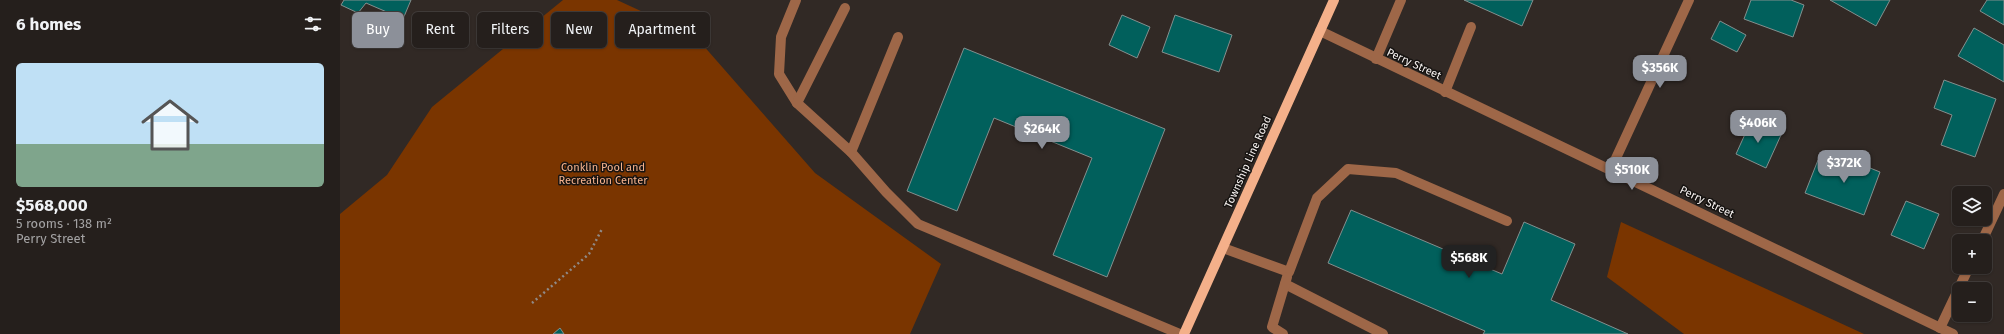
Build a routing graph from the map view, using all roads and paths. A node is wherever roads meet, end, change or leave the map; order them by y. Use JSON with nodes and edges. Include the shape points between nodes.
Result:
{"nodes":[{"id":1,"x":796,"y":0,"type":"edge"},
{"id":2,"x":1334,"y":0,"type":"edge"},
{"id":3,"x":1401,"y":0,"type":"edge"},
{"id":4,"x":1689,"y":0,"type":"edge"},
{"id":5,"x":845,"y":8,"type":"dead end"},
{"id":6,"x":1471,"y":27,"type":"dead end"},
{"id":7,"x":1320,"y":31,"type":"junction"},
{"id":8,"x":898,"y":37,"type":"dead end"},
{"id":9,"x":1376,"y":59,"type":"junction"},
{"id":10,"x":1445,"y":92,"type":"junction"},
{"id":11,"x":797,"y":104,"type":"junction"},
{"id":12,"x":851,"y":152,"type":"junction"},
{"id":13,"x":1610,"y":169,"type":"junction"},
{"id":14,"x":2004,"y":194,"type":"edge"},
{"id":15,"x":1508,"y":221,"type":"dead end"},
{"id":16,"x":602,"y":229,"type":"dead end"},
{"id":17,"x":1985,"y":234,"type":"edge"},
{"id":18,"x":1223,"y":248,"type":"junction"},
{"id":19,"x":1289,"y":272,"type":"junction"},
{"id":20,"x":1966,"y":274,"type":"edge"},
{"id":21,"x":1285,"y":284,"type":"junction"},
{"id":22,"x":532,"y":303,"type":"dead end"},
{"id":23,"x":1940,"y":328,"type":"junction"},
{"id":24,"x":1180,"y":334,"type":"edge"},
{"id":25,"x":1184,"y":334,"type":"edge"},
{"id":26,"x":1283,"y":334,"type":"edge"},
{"id":27,"x":1383,"y":334,"type":"edge"},
{"id":28,"x":1953,"y":334,"type":"edge"}],
"edges":[{"from":1,"to":11,"type":"street","via":[[781,37],[779,74]]},
{"from":2,"to":7,"type":"main road","name":"Township Line Road"},
{"from":3,"to":9,"type":"street"},
{"from":4,"to":13,"type":"street"},
{"from":5,"to":11,"type":"street"},
{"from":6,"to":10,"type":"street"},
{"from":7,"to":9,"type":"street","name":"Perry Street"},
{"from":7,"to":18,"type":"main road","name":"Township Line Road"},
{"from":8,"to":12,"type":"street"},
{"from":9,"to":10,"type":"street","name":"Perry Street"},
{"from":10,"to":13,"type":"street","name":"Perry Street"},
{"from":11,"to":12,"type":"street"},
{"from":12,"to":24,"type":"street","via":[[918,224]]},
{"from":13,"to":23,"type":"street","name":"Perry Street"},
{"from":14,"to":17,"type":"street"},
{"from":15,"to":19,"type":"street","via":[[1396,173],[1348,170],[1317,198]]},
{"from":16,"to":22,"type":"path","via":[[589,254]]},
{"from":18,"to":19,"type":"street"},
{"from":18,"to":25,"type":"main road","name":"Township Line Road"},
{"from":19,"to":21,"type":"street"},
{"from":20,"to":23,"type":"street"},
{"from":21,"to":26,"type":"street","via":[[1272,327]]},
{"from":21,"to":27,"type":"street"},
{"from":23,"to":28,"type":"street","name":"Perry Street"}]}
